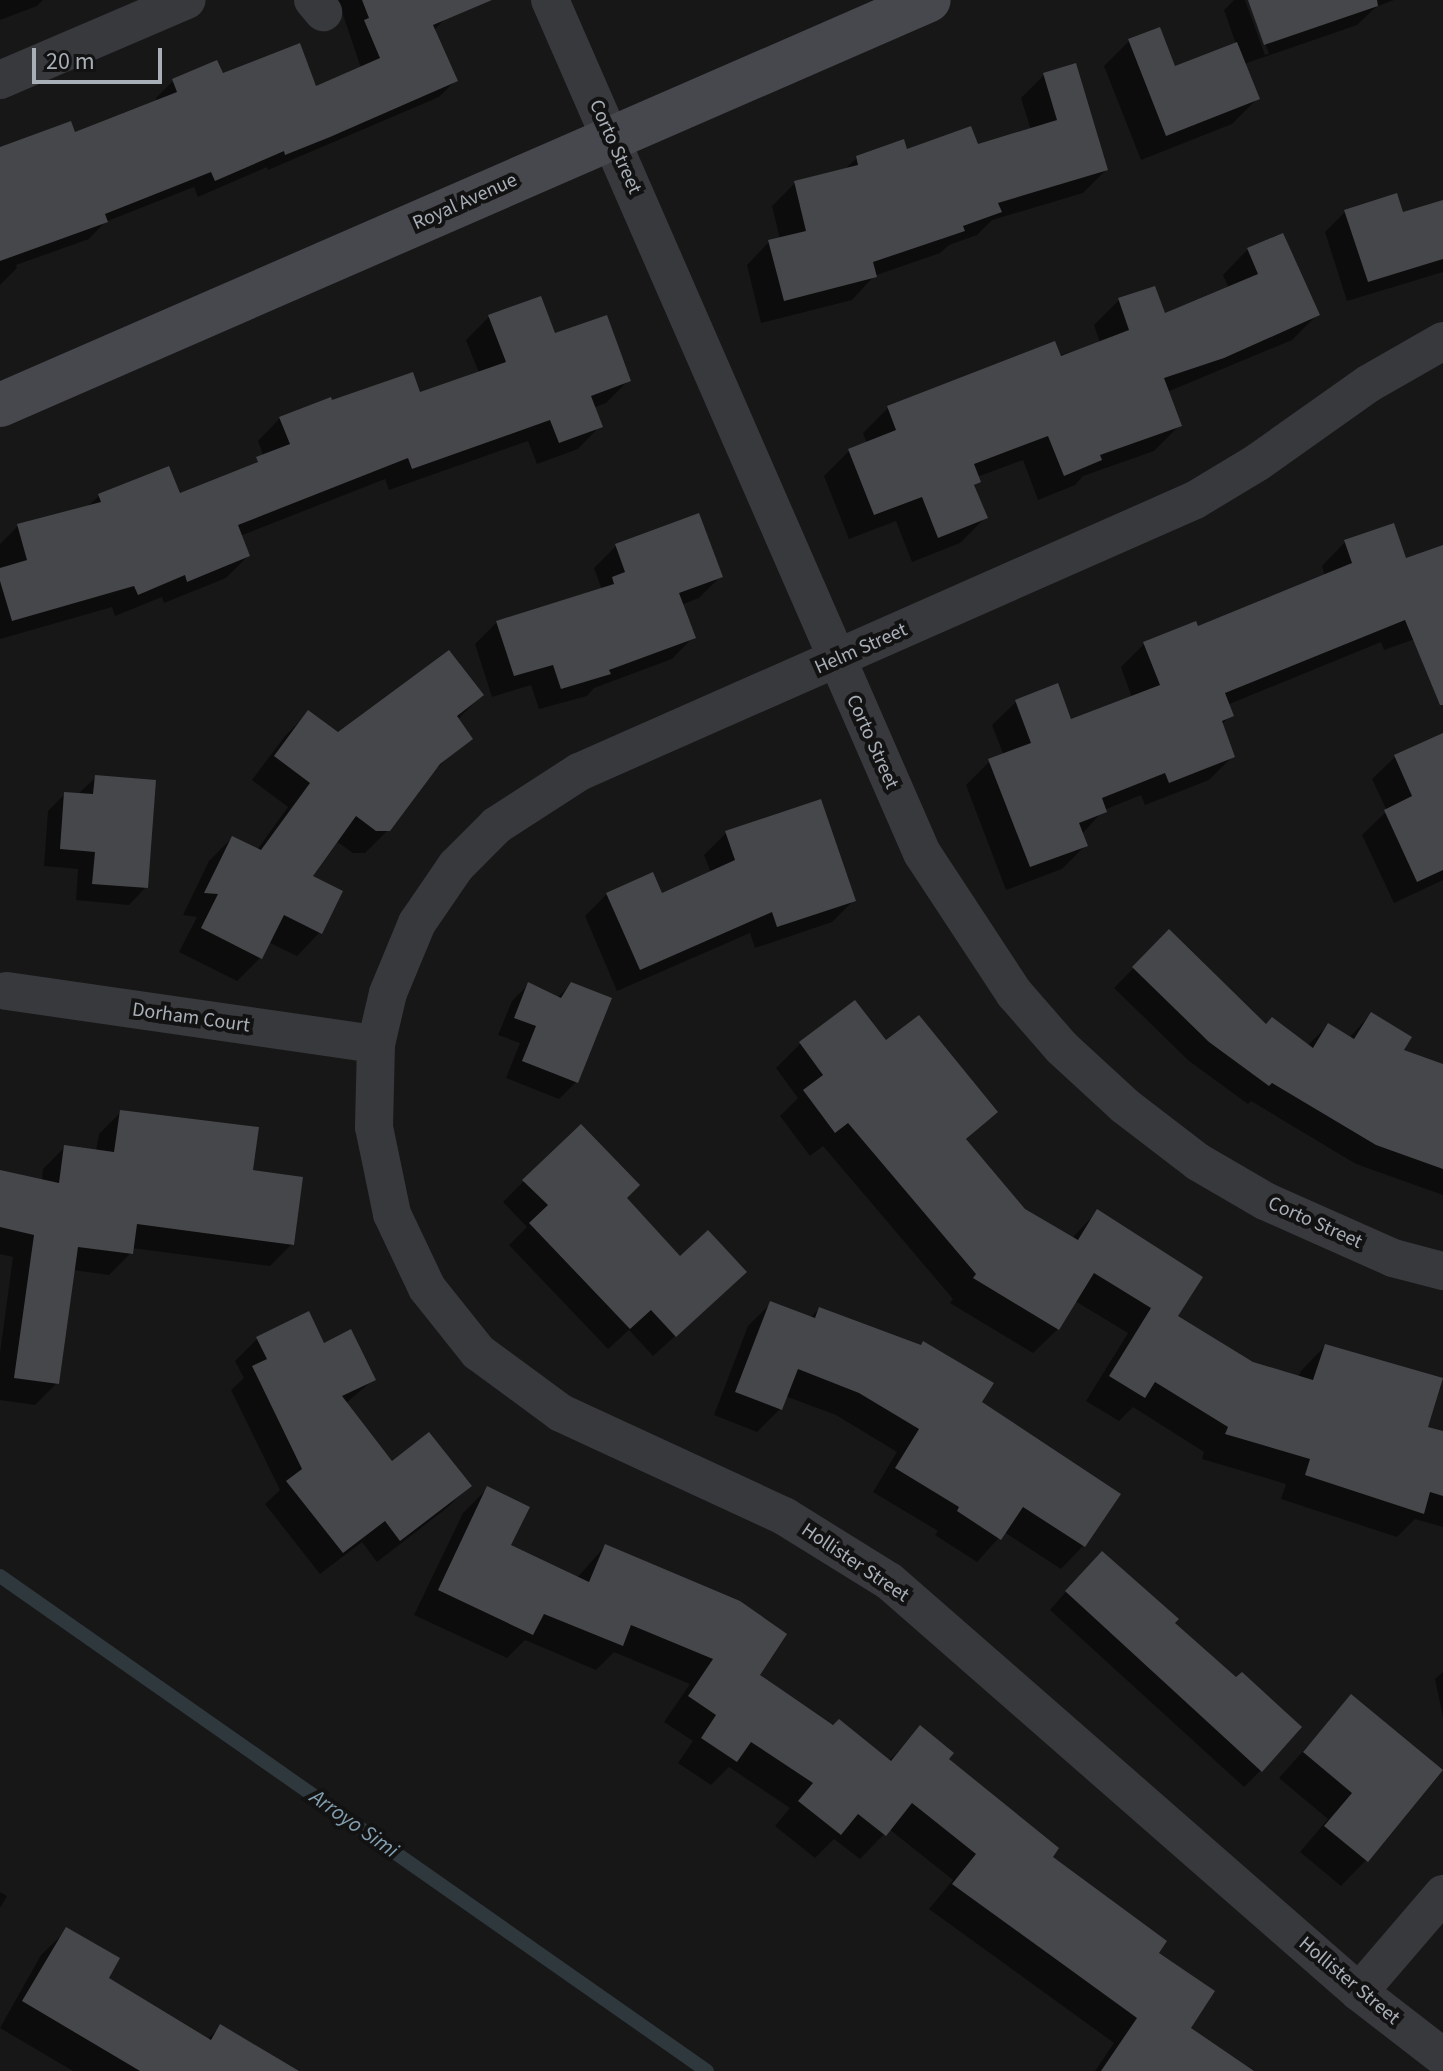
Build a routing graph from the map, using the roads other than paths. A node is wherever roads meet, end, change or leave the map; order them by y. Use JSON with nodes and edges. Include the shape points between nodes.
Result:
{"nodes":[{"id":1,"x":187,"y":0,"type":"edge"},
{"id":2,"x":550,"y":0,"type":"edge"},
{"id":3,"x":929,"y":0,"type":"edge"},
{"id":4,"x":0,"y":80,"type":"edge"},
{"id":5,"x":611,"y":139,"type":"junction"},
{"id":6,"x":1443,"y":341,"type":"edge"},
{"id":7,"x":0,"y":405,"type":"edge"},
{"id":8,"x":835,"y":660,"type":"junction"},
{"id":9,"x":7,"y":991,"type":"dead end"},
{"id":10,"x":376,"y":1044,"type":"junction"},
{"id":11,"x":1443,"y":1271,"type":"edge"},
{"id":12,"x":1443,"y":1894,"type":"edge"},
{"id":13,"x":1359,"y":1992,"type":"junction"},
{"id":14,"x":1443,"y":2057,"type":"edge"}],
"edges":[{"from":1,"to":4,"type":"street"},
{"from":2,"to":5,"type":"street","name":"Corto Street"},
{"from":3,"to":5,"type":"main road","name":"Royal Avenue"},
{"from":5,"to":7,"type":"main road","name":"Royal Avenue"},
{"from":5,"to":8,"type":"street","name":"Corto Street"},
{"from":6,"to":8,"type":"street","name":"Helm Street","via":[[1368,384],[1195,500]]},
{"from":8,"to":10,"type":"street","name":"Helm Street","via":[[579,772],[497,825],[456,866],[417,923],[388,993]]},
{"from":8,"to":11,"type":"street","name":"Corto Street","via":[[922,853],[1014,993],[1062,1048],[1198,1162],[1265,1201],[1393,1258]]},
{"from":9,"to":10,"type":"street","name":"Dorham Court"},
{"from":10,"to":13,"type":"street","name":"Hollister Street","via":[[374,1127],[392,1214],[427,1288],[478,1352],[561,1413],[784,1516],[889,1581]]},
{"from":12,"to":13,"type":"street"},
{"from":13,"to":14,"type":"street","name":"Hollister Street"}]}
